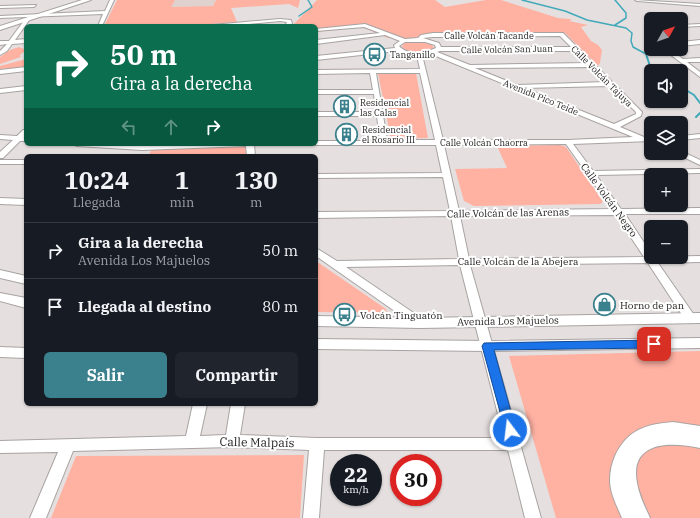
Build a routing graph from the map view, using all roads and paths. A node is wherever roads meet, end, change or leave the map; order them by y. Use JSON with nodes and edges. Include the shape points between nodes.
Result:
{"nodes":[{"id":1,"x":38,"y":0,"type":"edge"},
{"id":2,"x":88,"y":0,"type":"edge"},
{"id":3,"x":112,"y":0,"type":"edge"},
{"id":4,"x":637,"y":0,"type":"edge"},
{"id":5,"x":692,"y":4,"type":"edge"},
{"id":6,"x":700,"y":5,"type":"edge"},
{"id":7,"x":34,"y":6,"type":"junction"},
{"id":8,"x":0,"y":7,"type":"edge"},
{"id":9,"x":107,"y":12,"type":"junction"},
{"id":10,"x":39,"y":15,"type":"junction"},
{"id":11,"x":0,"y":17,"type":"edge"},
{"id":12,"x":27,"y":17,"type":"junction"},
{"id":13,"x":288,"y":23,"type":"edge"},
{"id":14,"x":101,"y":24,"type":"edge"},
{"id":15,"x":263,"y":24,"type":"edge"},
{"id":16,"x":700,"y":25,"type":"edge"},
{"id":17,"x":688,"y":26,"type":"edge"},
{"id":18,"x":0,"y":28,"type":"edge"},
{"id":19,"x":318,"y":30,"type":"edge"},
{"id":20,"x":386,"y":34,"type":"junction"},
{"id":21,"x":561,"y":34,"type":"joint"},
{"id":22,"x":419,"y":40,"type":"junction"},
{"id":23,"x":24,"y":41,"type":"edge"},
{"id":24,"x":404,"y":41,"type":"junction"},
{"id":25,"x":11,"y":42,"type":"junction"},
{"id":26,"x":318,"y":42,"type":"edge"},
{"id":27,"x":700,"y":42,"type":"edge"},
{"id":28,"x":0,"y":43,"type":"edge"},
{"id":29,"x":688,"y":43,"type":"edge"},
{"id":30,"x":398,"y":49,"type":"junction"},
{"id":31,"x":439,"y":49,"type":"junction"},
{"id":32,"x":575,"y":49,"type":"junction"},
{"id":33,"x":432,"y":52,"type":"junction"},
{"id":34,"x":0,"y":53,"type":"edge"},
{"id":35,"x":419,"y":54,"type":"junction"},
{"id":36,"x":675,"y":56,"type":"edge"},
{"id":37,"x":318,"y":58,"type":"edge"},
{"id":38,"x":700,"y":60,"type":"edge"},
{"id":39,"x":683,"y":62,"type":"junction"},
{"id":40,"x":591,"y":65,"type":"junction"},
{"id":41,"x":466,"y":66,"type":"junction"},
{"id":42,"x":24,"y":69,"type":"edge"},
{"id":43,"x":697,"y":70,"type":"edge"},
{"id":44,"x":422,"y":71,"type":"junction"},
{"id":45,"x":0,"y":72,"type":"edge"},
{"id":46,"x":318,"y":72,"type":"edge"},
{"id":47,"x":373,"y":72,"type":"junction"},
{"id":48,"x":700,"y":75,"type":"edge"},
{"id":49,"x":610,"y":84,"type":"junction"},
{"id":50,"x":514,"y":86,"type":"junction"},
{"id":51,"x":24,"y":88,"type":"edge"},
{"id":52,"x":1,"y":91,"type":"edge"},
{"id":53,"x":318,"y":92,"type":"edge"},
{"id":54,"x":377,"y":92,"type":"junction"},
{"id":55,"x":318,"y":114,"type":"edge"},
{"id":56,"x":380,"y":114,"type":"junction"},
{"id":57,"x":614,"y":127,"type":"junction"},
{"id":58,"x":700,"y":136,"type":"edge"},
{"id":59,"x":0,"y":137,"type":"edge"},
{"id":60,"x":688,"y":137,"type":"edge"},
{"id":61,"x":644,"y":138,"type":"edge"},
{"id":62,"x":23,"y":139,"type":"edge"},
{"id":63,"x":644,"y":140,"type":"edge"},
{"id":64,"x":439,"y":142,"type":"junction"},
{"id":65,"x":568,"y":142,"type":"junction"},
{"id":66,"x":318,"y":143,"type":"edge"},
{"id":67,"x":384,"y":143,"type":"junction"},
{"id":68,"x":0,"y":156,"type":"edge"},
{"id":69,"x":688,"y":157,"type":"edge"},
{"id":70,"x":0,"y":162,"type":"edge"},
{"id":71,"x":24,"y":162,"type":"edge"},
{"id":72,"x":700,"y":163,"type":"edge"},
{"id":73,"x":700,"y":171,"type":"edge"},
{"id":74,"x":590,"y":173,"type":"junction"},
{"id":75,"x":447,"y":175,"type":"junction"},
{"id":76,"x":318,"y":176,"type":"edge"},
{"id":77,"x":0,"y":201,"type":"edge"},
{"id":78,"x":24,"y":202,"type":"edge"},
{"id":79,"x":618,"y":211,"type":"junction"},
{"id":80,"x":700,"y":211,"type":"edge"},
{"id":81,"x":454,"y":213,"type":"junction"},
{"id":82,"x":318,"y":215,"type":"edge"},
{"id":83,"x":644,"y":250,"type":"edge"},
{"id":84,"x":318,"y":252,"type":"edge"},
{"id":85,"x":688,"y":259,"type":"edge"},
{"id":86,"x":700,"y":259,"type":"edge"},
{"id":87,"x":644,"y":260,"type":"edge"},
{"id":88,"x":464,"y":261,"type":"junction"},
{"id":89,"x":335,"y":264,"type":"junction"},
{"id":90,"x":654,"y":264,"type":"edge"},
{"id":91,"x":0,"y":274,"type":"edge"},
{"id":92,"x":24,"y":280,"type":"edge"},
{"id":93,"x":0,"y":297,"type":"edge"},
{"id":94,"x":24,"y":303,"type":"edge"},
{"id":95,"x":695,"y":318,"type":"edge"},
{"id":96,"x":318,"y":321,"type":"edge"},
{"id":97,"x":481,"y":321,"type":"junction"},
{"id":98,"x":420,"y":323,"type":"junction"},
{"id":99,"x":486,"y":340,"type":"junction"},
{"id":100,"x":700,"y":343,"type":"edge"},
{"id":101,"x":318,"y":344,"type":"edge"},
{"id":102,"x":0,"y":352,"type":"edge"},
{"id":103,"x":24,"y":352,"type":"edge"},
{"id":104,"x":200,"y":406,"type":"edge"},
{"id":105,"x":238,"y":406,"type":"edge"},
{"id":106,"x":698,"y":437,"type":"edge"},
{"id":107,"x":232,"y":441,"type":"junction"},
{"id":108,"x":192,"y":442,"type":"junction"},
{"id":109,"x":317,"y":444,"type":"junction"},
{"id":110,"x":514,"y":444,"type":"junction"},
{"id":111,"x":68,"y":446,"type":"junction"},
{"id":112,"x":0,"y":447,"type":"edge"},
{"id":113,"x":38,"y":518,"type":"edge"},
{"id":114,"x":311,"y":518,"type":"edge"},
{"id":115,"x":533,"y":518,"type":"edge"},
{"id":116,"x":636,"y":518,"type":"edge"}],
"edges":[{"from":1,"to":7,"type":"street"},
{"from":2,"to":10,"type":"main road"},
{"from":3,"to":9,"type":"street"},
{"from":4,"to":5,"type":"street"},
{"from":5,"to":6,"type":"street"},
{"from":7,"to":8,"type":"street"},
{"from":7,"to":12,"type":"street"},
{"from":9,"to":10,"type":"street"},
{"from":9,"to":14,"type":"street"},
{"from":10,"to":12,"type":"main road"},
{"from":11,"to":12,"type":"street"},
{"from":12,"to":18,"type":"main road"},
{"from":12,"to":25,"type":"street"},
{"from":13,"to":15,"type":"street"},
{"from":16,"to":17,"type":"street"},
{"from":19,"to":20,"type":"street","via":[[366,25]]},
{"from":20,"to":24,"type":"street"},
{"from":20,"to":26,"type":"street"},
{"from":21,"to":22,"type":"street","name":"Calle Volcán Tacande","via":[[433,35],[424,36]]},
{"from":21,"to":32,"type":"street","name":"Calle Volcán Tajuya"},
{"from":22,"to":24,"type":"street"},
{"from":22,"to":31,"type":"street","via":[[437,44]]},
{"from":23,"to":25,"type":"street"},
{"from":24,"to":30,"type":"street","via":[[398,43]]},
{"from":25,"to":28,"type":"street"},
{"from":25,"to":34,"type":"street"},
{"from":27,"to":29,"type":"street"},
{"from":30,"to":35,"type":"street"},
{"from":30,"to":37,"type":"street"},
{"from":31,"to":32,"type":"street","name":"Calle Volcán San Juan"},
{"from":31,"to":33,"type":"street"},
{"from":32,"to":40,"type":"street","name":"Calle Volcán Tajuya"},
{"from":33,"to":35,"type":"street"},
{"from":33,"to":41,"type":"street","name":"Avenida Pico Teide"},
{"from":35,"to":44,"type":"street"},
{"from":36,"to":39,"type":"street"},
{"from":38,"to":39,"type":"street"},
{"from":39,"to":43,"type":"street"},
{"from":40,"to":41,"type":"street"},
{"from":40,"to":49,"type":"street","name":"Calle Volcán Tajuya"},
{"from":41,"to":50,"type":"street","name":"Avenida Pico Teide"},
{"from":42,"to":45,"type":"street"},
{"from":43,"to":48,"type":"street"},
{"from":44,"to":47,"type":"street"},
{"from":44,"to":64,"type":"street"},
{"from":46,"to":47,"type":"street"},
{"from":47,"to":54,"type":"street"},
{"from":49,"to":50,"type":"street"},
{"from":49,"to":57,"type":"street","name":"Calle Volcán Tajuya","via":[[639,112],[639,115]]},
{"from":50,"to":57,"type":"street","name":"Avenida Pico Teide"},
{"from":51,"to":52,"type":"street"},
{"from":53,"to":54,"type":"street"},
{"from":54,"to":56,"type":"street"},
{"from":55,"to":56,"type":"street"},
{"from":56,"to":67,"type":"street"},
{"from":57,"to":61,"type":"street","name":"Avenida Pico Teide"},
{"from":58,"to":60,"type":"street"},
{"from":59,"to":62,"type":"street"},
{"from":62,"to":68,"type":"street"},
{"from":63,"to":65,"type":"street","name":"Calle Volcán Chaorra"},
{"from":64,"to":65,"type":"street","name":"Calle Volcán Chaorra"},
{"from":64,"to":67,"type":"street","name":"Calle Volcán Chaorra"},
{"from":64,"to":75,"type":"street"},
{"from":65,"to":74,"type":"street","name":"Calle Volcán Negro"},
{"from":66,"to":67,"type":"street","name":"Calle Volcán Chaorra"},
{"from":69,"to":72,"type":"street"},
{"from":70,"to":71,"type":"street"},
{"from":73,"to":74,"type":"street"},
{"from":74,"to":79,"type":"street","name":"Calle Volcán Negro"},
{"from":75,"to":76,"type":"street"},
{"from":75,"to":81,"type":"street"},
{"from":77,"to":78,"type":"street"},
{"from":79,"to":80,"type":"street","name":"Calle Volcán de las Arenas"},
{"from":79,"to":81,"type":"street","name":"Calle Volcán de las Arenas"},
{"from":79,"to":83,"type":"street","name":"Calle Volcán Negro"},
{"from":81,"to":82,"type":"street","name":"Calle Volcán de las Arenas"},
{"from":81,"to":88,"type":"street"},
{"from":84,"to":89,"type":"street"},
{"from":85,"to":86,"type":"street","name":"Calle Volcán de la Abejera"},
{"from":87,"to":88,"type":"street","name":"Calle Volcán de la Abejera"},
{"from":88,"to":89,"type":"street","name":"Calle Volcán de la Abejera"},
{"from":88,"to":97,"type":"street"},
{"from":89,"to":98,"type":"street"},
{"from":90,"to":95,"type":"street","name":"Calle Volcán Negro"},
{"from":91,"to":92,"type":"street"},
{"from":93,"to":94,"type":"street"},
{"from":95,"to":97,"type":"street","name":"Avenida Los Majuelos"},
{"from":96,"to":98,"type":"street","name":"Avenida Los Majuelos"},
{"from":97,"to":98,"type":"street","name":"Avenida Los Majuelos"},
{"from":97,"to":99,"type":"street"},
{"from":99,"to":100,"type":"street"},
{"from":99,"to":101,"type":"street"},
{"from":99,"to":110,"type":"street"},
{"from":102,"to":103,"type":"street"},
{"from":104,"to":108,"type":"street"},
{"from":105,"to":107,"type":"street"},
{"from":106,"to":116,"type":"highway","via":[[664,432],[641,439],[626,459],[623,480]]},
{"from":107,"to":108,"type":"street","name":"Calle Malpaís"},
{"from":107,"to":109,"type":"street","name":"Calle Malpaís"},
{"from":108,"to":111,"type":"street","name":"Calle Malpaís"},
{"from":109,"to":110,"type":"street","name":"Calle Malpaís"},
{"from":109,"to":114,"type":"street"},
{"from":110,"to":115,"type":"street"},
{"from":111,"to":112,"type":"street","name":"Calle Malpaís"},
{"from":111,"to":113,"type":"street"}]}
